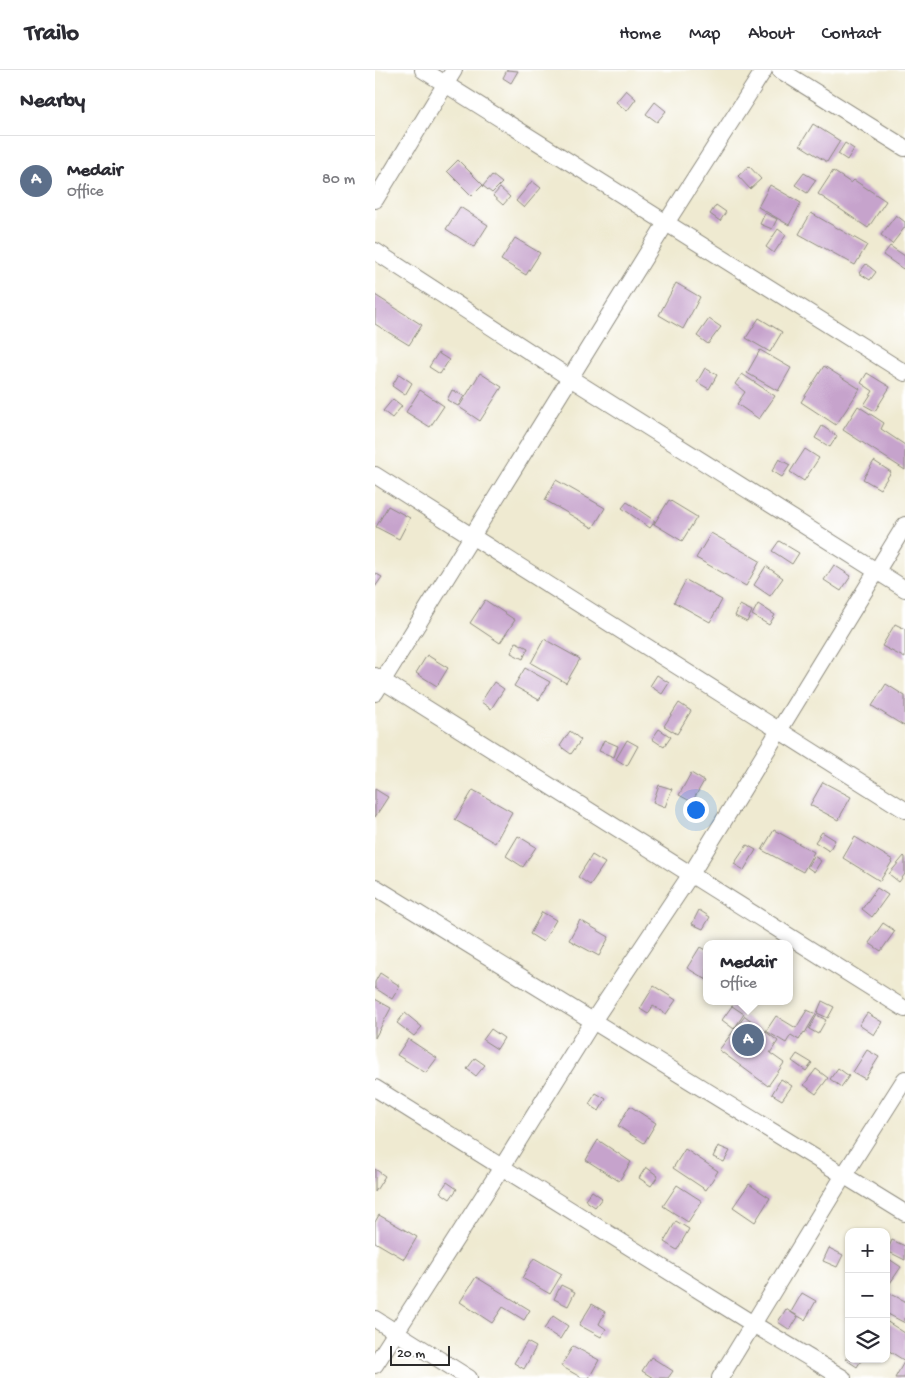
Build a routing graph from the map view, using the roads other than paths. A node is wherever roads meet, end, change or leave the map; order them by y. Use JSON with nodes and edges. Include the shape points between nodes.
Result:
{"nodes":[{"id":1,"x":423,"y":70,"type":"edge"},
{"id":2,"x":454,"y":70,"type":"edge"},
{"id":3,"x":764,"y":70,"type":"edge"},
{"id":4,"x":780,"y":70,"type":"edge"},
{"id":5,"x":445,"y":84,"type":"junction"},
{"id":6,"x":905,"y":148,"type":"edge"},
{"id":7,"x":375,"y":200,"type":"edge"},
{"id":8,"x":666,"y":223,"type":"junction"},
{"id":9,"x":375,"y":251,"type":"edge"},
{"id":10,"x":905,"y":373,"type":"edge"},
{"id":11,"x":570,"y":378,"type":"junction"},
{"id":12,"x":375,"y":475,"type":"edge"},
{"id":13,"x":905,"y":525,"type":"edge"},
{"id":14,"x":472,"y":537,"type":"junction"},
{"id":15,"x":877,"y":572,"type":"junction"},
{"id":16,"x":905,"y":589,"type":"edge"},
{"id":17,"x":378,"y":683,"type":"edge"},
{"id":18,"x":779,"y":730,"type":"junction"},
{"id":19,"x":905,"y":810,"type":"edge"},
{"id":20,"x":691,"y":874,"type":"junction"},
{"id":21,"x":375,"y":887,"type":"edge"},
{"id":22,"x":905,"y":1009,"type":"edge"},
{"id":23,"x":593,"y":1021,"type":"junction"},
{"id":24,"x":905,"y":1079,"type":"edge"},
{"id":25,"x":375,"y":1088,"type":"edge"},
{"id":26,"x":502,"y":1167,"type":"junction"},
{"id":27,"x":844,"y":1175,"type":"junction"},
{"id":28,"x":905,"y":1213,"type":"edge"},
{"id":29,"x":375,"y":1319,"type":"edge"},
{"id":30,"x":753,"y":1324,"type":"junction"},
{"id":31,"x":396,"y":1332,"type":"junction"},
{"id":32,"x":375,"y":1365,"type":"edge"},
{"id":33,"x":469,"y":1378,"type":"edge"},
{"id":34,"x":720,"y":1378,"type":"edge"},
{"id":35,"x":843,"y":1378,"type":"edge"}],
"edges":[{"from":1,"to":5,"type":"street"},
{"from":2,"to":5,"type":"street"},
{"from":3,"to":8,"type":"street"},
{"from":4,"to":6,"type":"street"},
{"from":5,"to":7,"type":"street"},
{"from":5,"to":8,"type":"street"},
{"from":8,"to":10,"type":"street"},
{"from":8,"to":11,"type":"street"},
{"from":9,"to":11,"type":"street"},
{"from":11,"to":14,"type":"street"},
{"from":11,"to":15,"type":"street"},
{"from":12,"to":14,"type":"street"},
{"from":13,"to":15,"type":"street"},
{"from":14,"to":17,"type":"street"},
{"from":14,"to":18,"type":"street"},
{"from":15,"to":16,"type":"street"},
{"from":15,"to":18,"type":"street"},
{"from":17,"to":20,"type":"street"},
{"from":18,"to":19,"type":"street"},
{"from":18,"to":20,"type":"street"},
{"from":20,"to":22,"type":"street"},
{"from":20,"to":23,"type":"street"},
{"from":21,"to":23,"type":"street"},
{"from":23,"to":26,"type":"street"},
{"from":23,"to":27,"type":"street"},
{"from":24,"to":27,"type":"street"},
{"from":25,"to":26,"type":"street"},
{"from":26,"to":30,"type":"street"},
{"from":26,"to":31,"type":"street"},
{"from":27,"to":28,"type":"street"},
{"from":27,"to":30,"type":"street"},
{"from":29,"to":31,"type":"street"},
{"from":30,"to":34,"type":"street"},
{"from":30,"to":35,"type":"street"},
{"from":31,"to":32,"type":"street"},
{"from":31,"to":33,"type":"street"}]}
